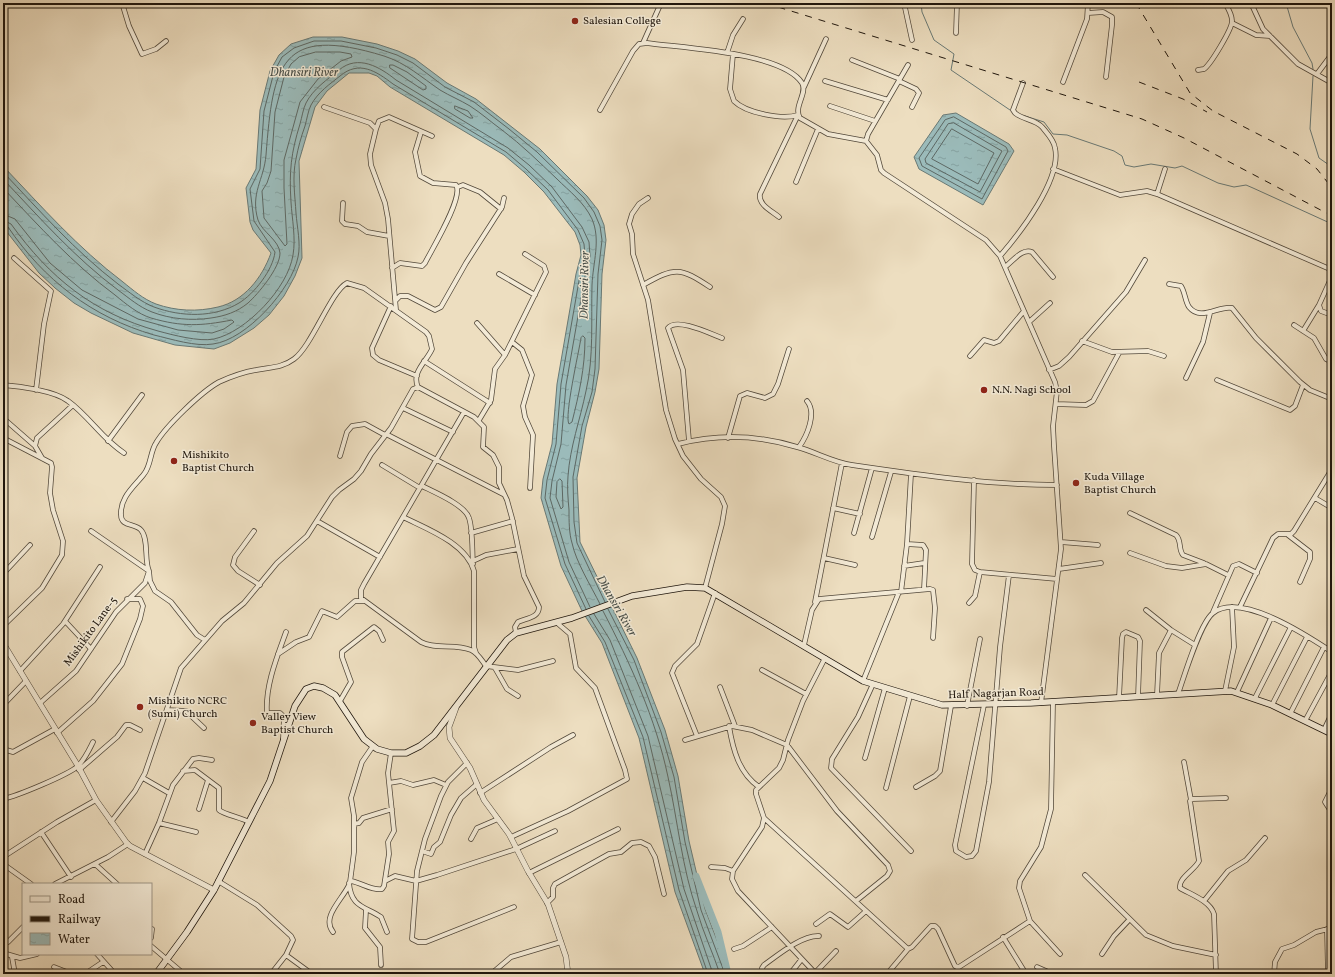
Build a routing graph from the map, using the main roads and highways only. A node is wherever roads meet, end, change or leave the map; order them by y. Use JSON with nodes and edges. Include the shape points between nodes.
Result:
{"nodes":[{"id":1,"x":1332,"y":734,"type":"edge"},
{"id":2,"x":156,"y":974,"type":"edge"}],
"edges":[{"from":1,"to":2,"type":"main road","name":"Half Nagarjan Road","via":[[1255,698],[1225,691],[1053,702],[942,705],[863,681],[705,588],[687,587],[632,596],[572,618],[516,633],[486,666],[434,735],[406,753],[392,753],[373,746],[360,733],[340,701],[323,688],[314,686],[306,689],[295,706],[270,781],[214,890]]}]}
